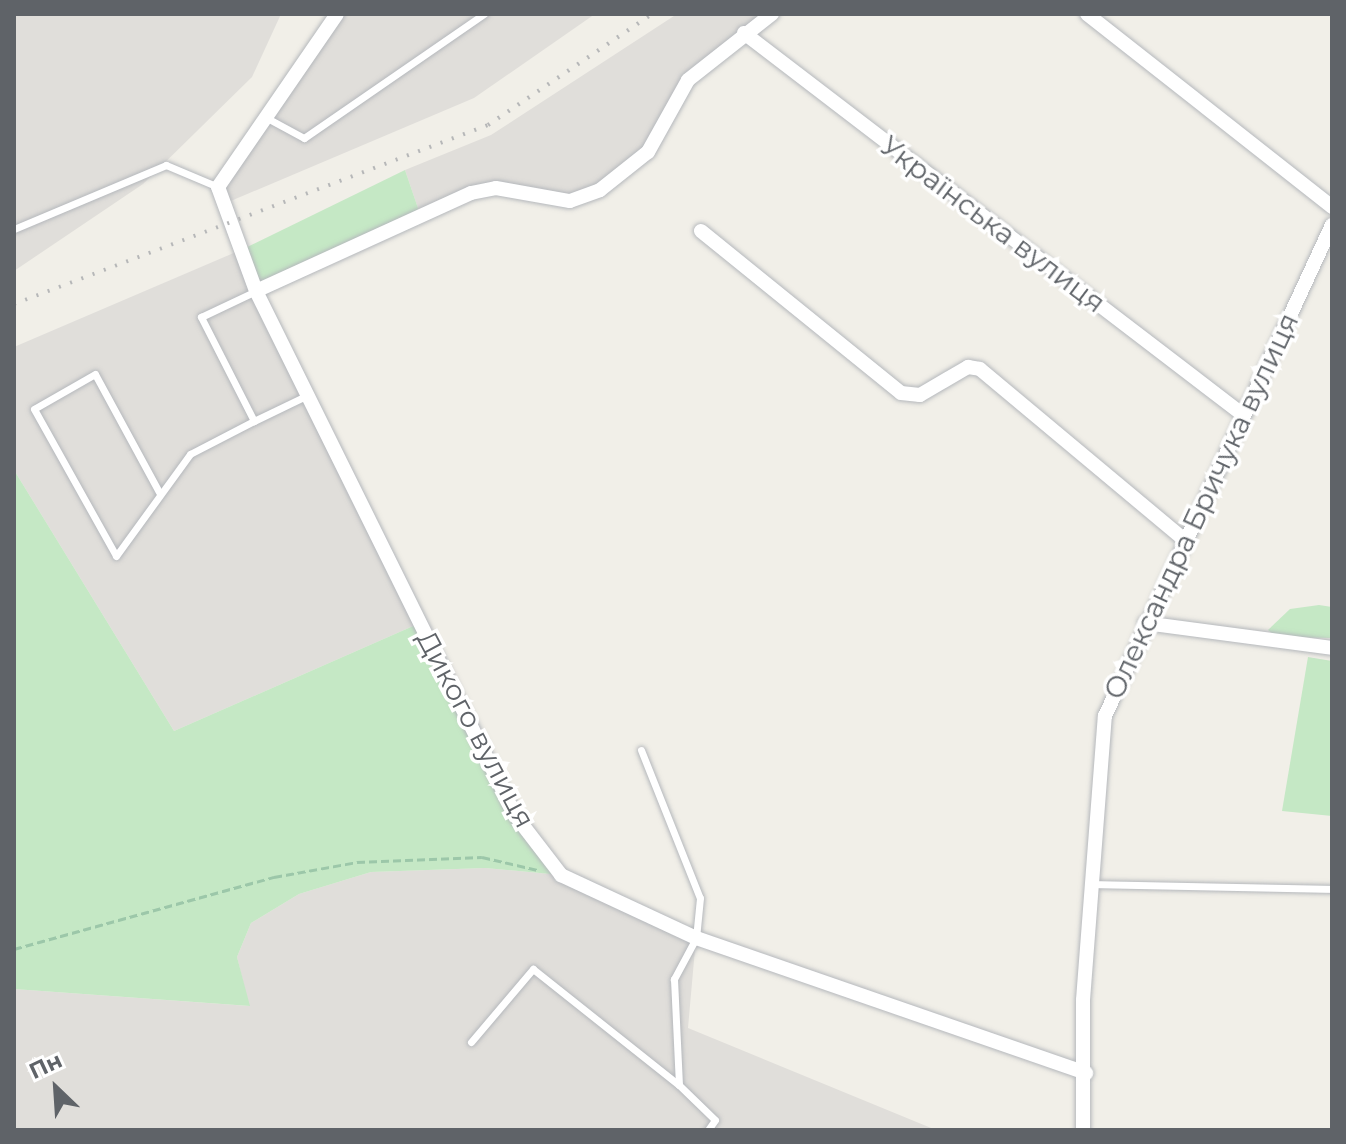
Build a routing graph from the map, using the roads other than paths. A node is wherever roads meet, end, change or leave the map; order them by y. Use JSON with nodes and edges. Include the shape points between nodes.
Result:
{"nodes":[{"id":1,"x":337,"y":14,"type":"edge"},
{"id":2,"x":484,"y":14,"type":"edge"},
{"id":3,"x":772,"y":14,"type":"edge"},
{"id":4,"x":1087,"y":14,"type":"edge"},
{"id":5,"x":744,"y":33,"type":"junction"},
{"id":6,"x":267,"y":118,"type":"junction"},
{"id":7,"x":218,"y":187,"type":"junction"},
{"id":8,"x":1332,"y":207,"type":"edge"},
{"id":9,"x":1332,"y":225,"type":"edge"},
{"id":10,"x":14,"y":229,"type":"edge"},
{"id":11,"x":701,"y":231,"type":"dead end"},
{"id":12,"x":256,"y":291,"type":"junction"},
{"id":13,"x":308,"y":395,"type":"junction"},
{"id":14,"x":1242,"y":414,"type":"junction"},
{"id":15,"x":254,"y":421,"type":"junction"},
{"id":16,"x":159,"y":492,"type":"junction"},
{"id":17,"x":1182,"y":538,"type":"junction"},
{"id":18,"x":1145,"y":623,"type":"junction"},
{"id":19,"x":1332,"y":648,"type":"edge"},
{"id":20,"x":641,"y":750,"type":"dead end"},
{"id":21,"x":1092,"y":884,"type":"junction"},
{"id":22,"x":1332,"y":889,"type":"edge"},
{"id":23,"x":696,"y":938,"type":"junction"},
{"id":24,"x":471,"y":1042,"type":"dead end"},
{"id":25,"x":1086,"y":1073,"type":"junction"},
{"id":26,"x":679,"y":1085,"type":"junction"},
{"id":27,"x":708,"y":1130,"type":"edge"},
{"id":28,"x":1083,"y":1130,"type":"edge"}],
"edges":[{"from":1,"to":6,"type":"street"},
{"from":2,"to":6,"type":"lane","via":[[304,138]]},
{"from":3,"to":5,"type":"street"},
{"from":4,"to":8,"type":"street"},
{"from":5,"to":12,"type":"street","via":[[688,80],[648,152],[600,190],[570,201],[496,188],[471,193]]},
{"from":5,"to":14,"type":"street","name":"Українська вулиця"},
{"from":6,"to":7,"type":"street"},
{"from":7,"to":10,"type":"lane","via":[[166,165]]},
{"from":7,"to":12,"type":"street","name":"Дикого вулиця"},
{"from":9,"to":14,"type":"street","name":"Олександра Бричука вулиця"},
{"from":11,"to":17,"type":"street","via":[[901,393],[920,395],[968,367],[980,369]]},
{"from":12,"to":13,"type":"street","name":"Дикого вулиця"},
{"from":12,"to":15,"type":"lane","via":[[201,317]]},
{"from":13,"to":15,"type":"lane"},
{"from":13,"to":23,"type":"street","name":"Дикого вулиця","via":[[515,815],[561,875]]},
{"from":14,"to":17,"type":"street","name":"Олександра Бричука вулиця"},
{"from":15,"to":16,"type":"lane","via":[[190,454]]},
{"from":16,"to":16,"type":"lane","via":[[116,556],[34,409],[95,374]]},
{"from":17,"to":18,"type":"street","name":"Олександра Бричука вулиця"},
{"from":18,"to":19,"type":"street"},
{"from":18,"to":21,"type":"street","name":"Олександра Бричука вулиця","via":[[1105,716]]},
{"from":20,"to":23,"type":"lane","via":[[700,898]]},
{"from":21,"to":22,"type":"lane"},
{"from":21,"to":25,"type":"street","name":"Олександра Бричука вулиця"},
{"from":23,"to":25,"type":"street","name":"Дикого вулиця"},
{"from":23,"to":26,"type":"lane","via":[[674,979]]},
{"from":24,"to":26,"type":"lane","via":[[533,969]]},
{"from":25,"to":28,"type":"street","name":"Олександра Бричука вулиця"},
{"from":26,"to":27,"type":"lane","via":[[715,1120]]}]}
